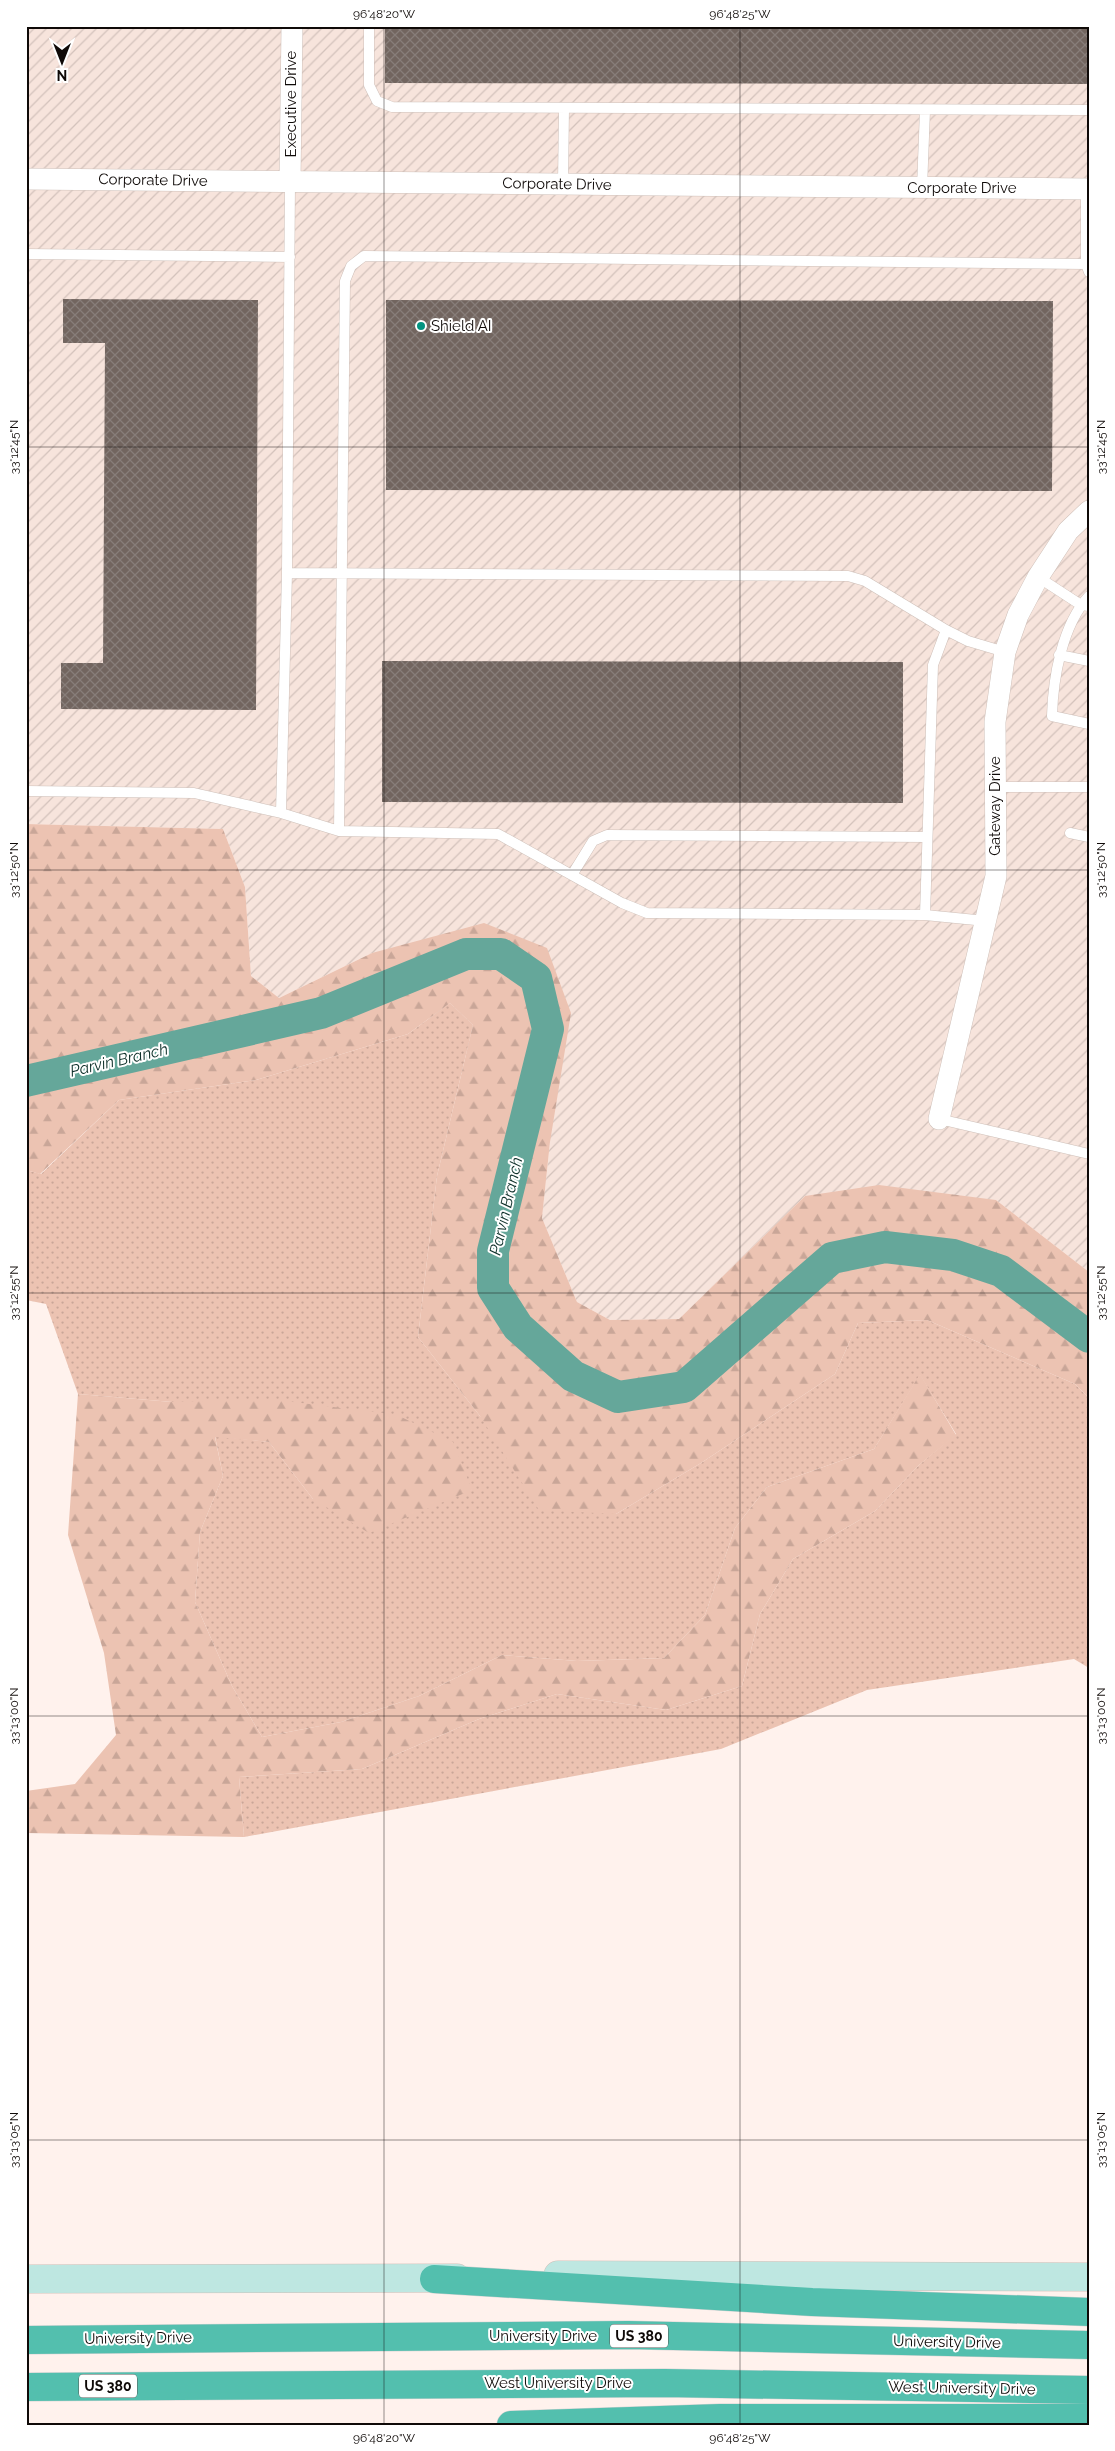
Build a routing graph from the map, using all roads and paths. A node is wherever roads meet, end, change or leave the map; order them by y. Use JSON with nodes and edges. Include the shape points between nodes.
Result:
{"nodes":[{"id":1,"x":292,"y":26,"type":"edge"},
{"id":2,"x":369,"y":26,"type":"edge"},
{"id":3,"x":564,"y":108,"type":"junction"},
{"id":4,"x":925,"y":110,"type":"junction"},
{"id":5,"x":1089,"y":110,"type":"edge"},
{"id":6,"x":26,"y":178,"type":"edge"},
{"id":7,"x":290,"y":182,"type":"junction"},
{"id":8,"x":563,"y":184,"type":"junction"},
{"id":9,"x":922,"y":188,"type":"junction"},
{"id":10,"x":1087,"y":189,"type":"edge"},
{"id":11,"x":26,"y":254,"type":"edge"},
{"id":12,"x":290,"y":256,"type":"junction"},
{"id":13,"x":1087,"y":268,"type":"edge"},
{"id":14,"x":1089,"y":511,"type":"edge"},
{"id":15,"x":287,"y":574,"type":"junction"},
{"id":16,"x":341,"y":574,"type":"junction"},
{"id":17,"x":1038,"y":577,"type":"junction"},
{"id":18,"x":1089,"y":596,"type":"edge"},
{"id":19,"x":1085,"y":605,"type":"edge"},
{"id":20,"x":946,"y":630,"type":"junction"},
{"id":21,"x":1005,"y":652,"type":"junction"},
{"id":22,"x":1059,"y":655,"type":"junction"},
{"id":23,"x":1089,"y":661,"type":"edge"},
{"id":24,"x":1089,"y":724,"type":"edge"},
{"id":25,"x":995,"y":787,"type":"junction"},
{"id":26,"x":1089,"y":787,"type":"edge"},
{"id":27,"x":26,"y":791,"type":"edge"},
{"id":28,"x":281,"y":813,"type":"junction"},
{"id":29,"x":339,"y":831,"type":"junction"},
{"id":30,"x":1070,"y":833,"type":"dead end"},
{"id":31,"x":927,"y":837,"type":"junction"},
{"id":32,"x":1089,"y":837,"type":"edge"},
{"id":33,"x":572,"y":876,"type":"junction"},
{"id":34,"x":925,"y":915,"type":"junction"},
{"id":35,"x":986,"y":921,"type":"junction"},
{"id":36,"x":939,"y":1119,"type":"joint"},
{"id":37,"x":1089,"y":1154,"type":"edge"},
{"id":38,"x":1089,"y":2277,"type":"edge"},
{"id":39,"x":26,"y":2279,"type":"edge"},
{"id":40,"x":434,"y":2279,"type":"junction"},
{"id":41,"x":1089,"y":2312,"type":"edge"},
{"id":42,"x":26,"y":2340,"type":"edge"},
{"id":43,"x":1089,"y":2345,"type":"edge"},
{"id":44,"x":26,"y":2387,"type":"edge"},
{"id":45,"x":1089,"y":2390,"type":"edge"},
{"id":46,"x":1089,"y":2418,"type":"edge"},
{"id":47,"x":511,"y":2425,"type":"edge"}],
"edges":[{"from":1,"to":7,"type":"street","name":"Executive Drive"},
{"from":2,"to":3,"type":"lane","via":[[368,85],[377,101],[392,107]]},
{"from":3,"to":4,"type":"lane"},
{"from":3,"to":8,"type":"lane"},
{"from":4,"to":5,"type":"lane"},
{"from":4,"to":9,"type":"lane"},
{"from":6,"to":7,"type":"street","name":"Corporate Drive"},
{"from":7,"to":8,"type":"street","name":"Corporate Drive"},
{"from":7,"to":12,"type":"lane"},
{"from":8,"to":9,"type":"street","name":"Corporate Drive"},
{"from":9,"to":10,"type":"street","name":"Corporate Drive"},
{"from":10,"to":13,"type":"lane"},
{"from":11,"to":12,"type":"lane"},
{"from":12,"to":15,"type":"lane"},
{"from":13,"to":16,"type":"lane","via":[[364,256],[351,266],[345,281]]},
{"from":14,"to":17,"type":"street","name":"Gateway Drive","via":[[1068,531]]},
{"from":15,"to":16,"type":"lane"},
{"from":15,"to":28,"type":"lane"},
{"from":16,"to":20,"type":"lane","via":[[848,576],[865,581]]},
{"from":16,"to":29,"type":"lane"},
{"from":17,"to":19,"type":"lane"},
{"from":17,"to":21,"type":"street","name":"Gateway Drive","via":[[1018,615]]},
{"from":18,"to":19,"type":"lane"},
{"from":19,"to":22,"type":"lane"},
{"from":20,"to":21,"type":"lane","via":[[968,641]]},
{"from":20,"to":31,"type":"lane","via":[[933,666]]},
{"from":21,"to":25,"type":"street","name":"Gateway Drive","via":[[994,722]]},
{"from":22,"to":23,"type":"lane"},
{"from":22,"to":24,"type":"lane","via":[[1052,688],[1052,716]]},
{"from":25,"to":26,"type":"lane"},
{"from":25,"to":35,"type":"street","name":"Gateway Drive","via":[[996,876]]},
{"from":27,"to":28,"type":"lane","via":[[194,794]]},
{"from":28,"to":29,"type":"lane"},
{"from":29,"to":33,"type":"lane","via":[[498,834]]},
{"from":30,"to":32,"type":"lane"},
{"from":31,"to":33,"type":"lane","via":[[607,835],[593,841]]},
{"from":31,"to":34,"type":"lane"},
{"from":33,"to":34,"type":"lane","via":[[622,904],[648,913]]},
{"from":34,"to":35,"type":"lane"},
{"from":35,"to":36,"type":"street","name":"Gateway Drive"},
{"from":36,"to":37,"type":"lane"},
{"from":38,"to":40,"type":"main road","via":[[549,2275]]},
{"from":39,"to":40,"type":"main road"},
{"from":40,"to":41,"type":"highway","via":[[812,2302]]},
{"from":42,"to":43,"type":"highway","name":"University Drive","number":"US 380","via":[[628,2336]]},
{"from":44,"to":45,"type":"highway","name":"West University Drive","number":"US 380","via":[[665,2383]]},
{"from":46,"to":47,"type":"highway","via":[[720,2418]]}]}
